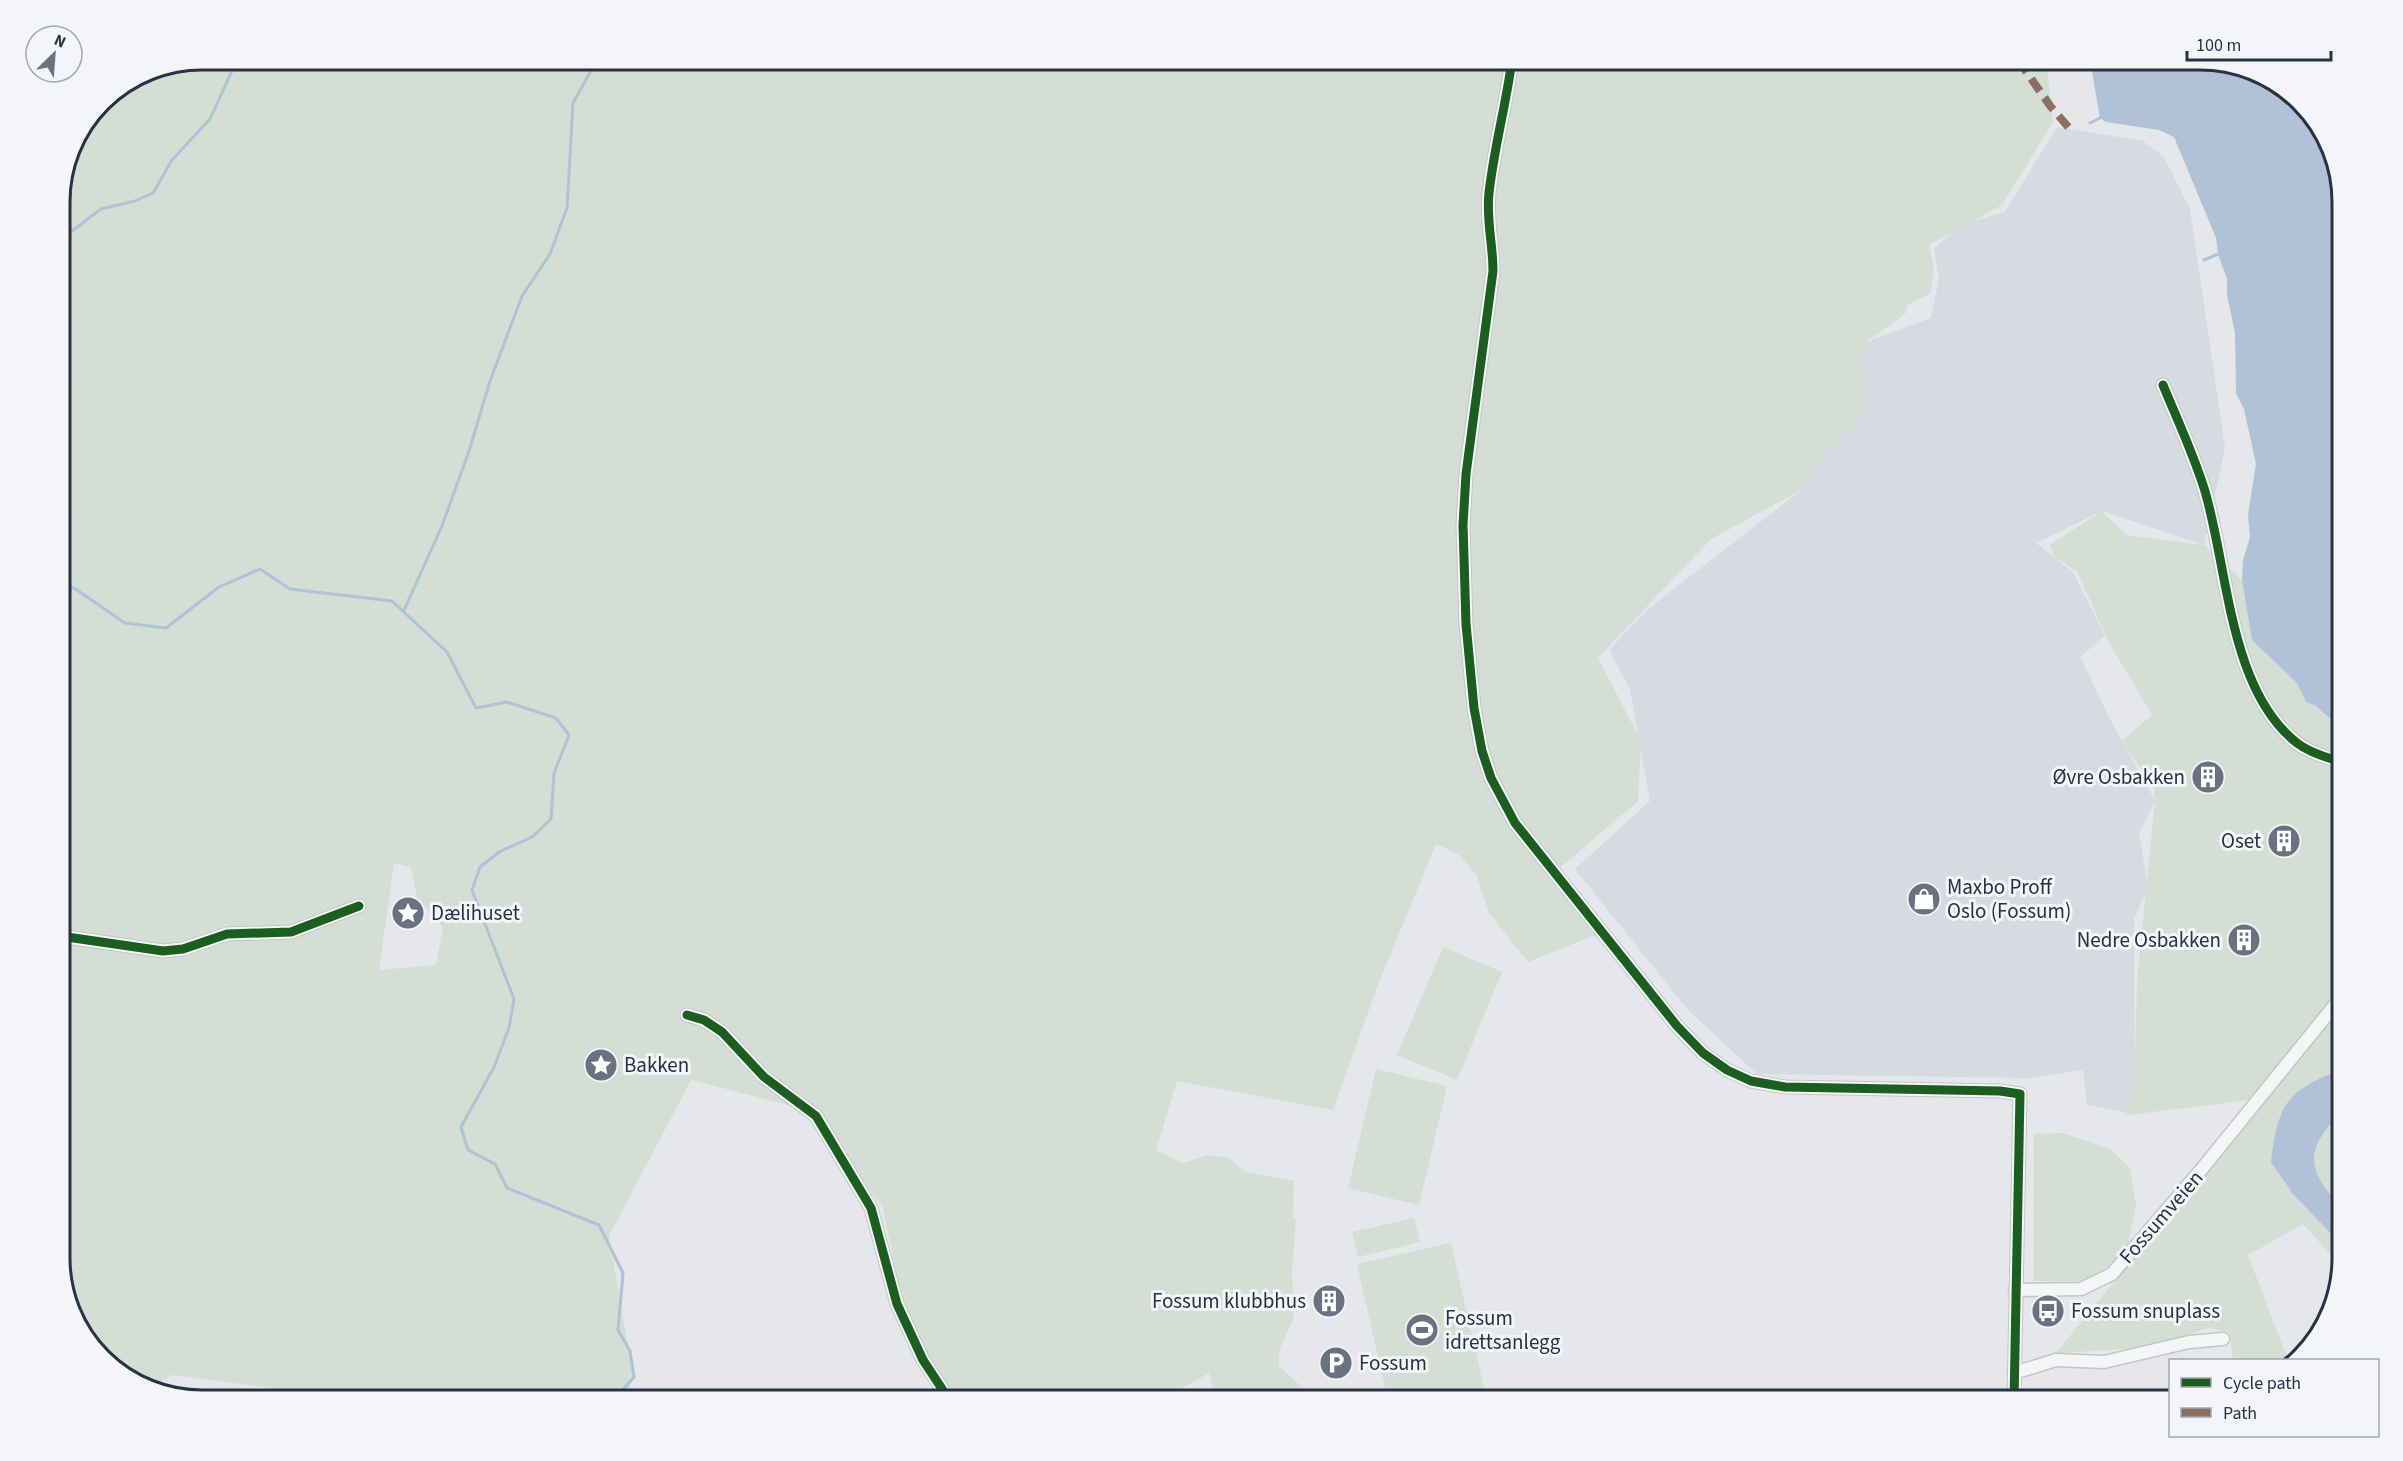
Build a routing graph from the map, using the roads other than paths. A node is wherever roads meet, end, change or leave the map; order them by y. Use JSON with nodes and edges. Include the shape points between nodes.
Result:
{"nodes":[{"id":1,"x":1510,"y":70,"type":"edge"},
{"id":2,"x":2163,"y":386,"type":"dead end"},
{"id":3,"x":2332,"y":759,"type":"edge"},
{"id":4,"x":358,"y":906,"type":"dead end"},
{"id":5,"x":71,"y":938,"type":"edge"},
{"id":6,"x":2332,"y":1009,"type":"edge"},
{"id":7,"x":687,"y":1015,"type":"dead end"},
{"id":8,"x":2015,"y":1290,"type":"junction"},
{"id":9,"x":2223,"y":1339,"type":"dead end"},
{"id":10,"x":2014,"y":1373,"type":"junction"},
{"id":11,"x":943,"y":1390,"type":"edge"},
{"id":12,"x":2014,"y":1390,"type":"edge"}],
"edges":[{"from":1,"to":8,"type":"street","via":[[1489,193],[1487,222],[1493,241],[1493,271],[1466,474],[1463,525],[1473,708],[1491,778],[1515,823],[1571,896],[1677,1026],[1703,1053],[1727,1070],[1752,1081],[1785,1087],[2020,1094]]},
{"from":2,"to":3,"type":"street","via":[[2204,488],[2243,656],[2260,695],[2279,725],[2297,743]]},
{"from":4,"to":5,"type":"street","via":[[291,932],[227,934],[183,949],[163,951]]},
{"from":6,"to":8,"type":"street","name":"Fossumveien","via":[[2112,1274],[2081,1289]]},
{"from":7,"to":11,"type":"street","via":[[722,1032],[764,1077],[816,1116],[868,1202],[897,1304]]},
{"from":8,"to":10,"type":"street"},
{"from":9,"to":10,"type":"street","via":[[2189,1342],[2104,1362],[2056,1360]]},
{"from":10,"to":12,"type":"street"}]}
